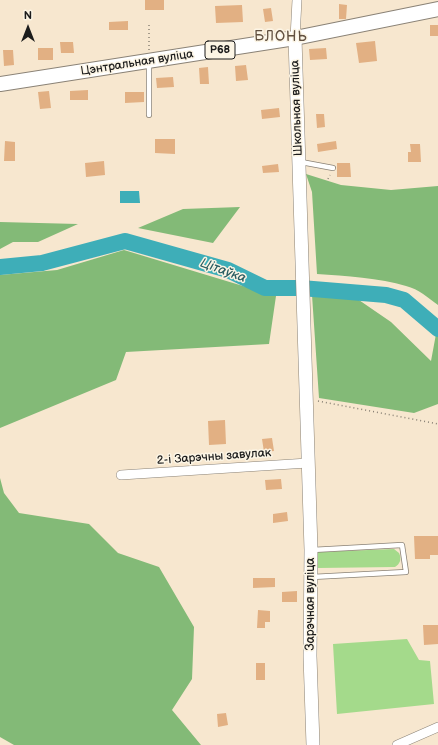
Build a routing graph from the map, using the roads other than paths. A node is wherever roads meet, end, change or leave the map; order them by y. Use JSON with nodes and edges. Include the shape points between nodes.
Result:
{"nodes":[{"id":1,"x":298,"y":0,"type":"edge"},
{"id":2,"x":438,"y":9,"type":"edge"},
{"id":3,"x":295,"y":38,"type":"junction"},
{"id":4,"x":149,"y":62,"type":"junction"},
{"id":5,"x":0,"y":84,"type":"edge"},
{"id":6,"x":149,"y":115,"type":"dead end"},
{"id":7,"x":300,"y":165,"type":"junction"},
{"id":8,"x":333,"y":168,"type":"dead end"},
{"id":9,"x":304,"y":336,"type":"joint"},
{"id":10,"x":308,"y":463,"type":"junction"},
{"id":11,"x":122,"y":475,"type":"dead end"},
{"id":12,"x":311,"y":550,"type":"junction"},
{"id":13,"x":311,"y":577,"type":"junction"},
{"id":14,"x":438,"y":727,"type":"edge"},
{"id":15,"x":313,"y":745,"type":"edge"},
{"id":16,"x":397,"y":745,"type":"edge"}],
"edges":[{"from":1,"to":3,"type":"street","name":"Школьная вуліца"},
{"from":2,"to":3,"type":"main road","name":"Цэнтральная вуліца","number":"Р68"},
{"from":3,"to":4,"type":"main road","name":"Цэнтральная вуліца","number":"Р68"},
{"from":3,"to":7,"type":"main road","name":"Школьная вуліца"},
{"from":4,"to":5,"type":"main road","name":"Цэнтральная вуліца","number":"Р68"},
{"from":4,"to":6,"type":"lane"},
{"from":7,"to":8,"type":"lane"},
{"from":7,"to":9,"type":"main road","name":"Школьная вуліца"},
{"from":9,"to":10,"type":"main road","name":"Зарэчная вуліца"},
{"from":10,"to":11,"type":"street","name":"2-і Зарэчны завулак"},
{"from":10,"to":12,"type":"main road","name":"Зарэчная вуліца"},
{"from":12,"to":13,"type":"main road","name":"Зарэчная вуліца"},
{"from":12,"to":13,"type":"lane","via":[[402,545],[406,572]]},
{"from":13,"to":15,"type":"main road","name":"Зарэчная вуліца"},
{"from":14,"to":16,"type":"street"}]}
